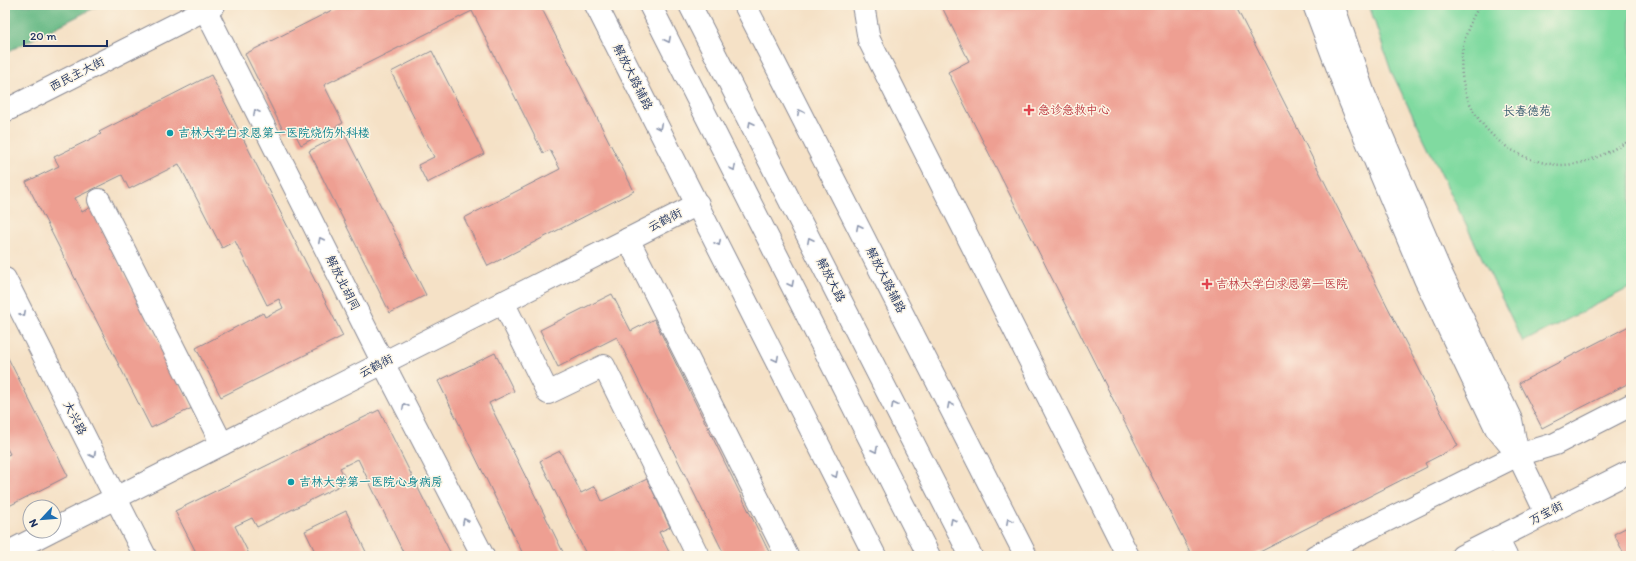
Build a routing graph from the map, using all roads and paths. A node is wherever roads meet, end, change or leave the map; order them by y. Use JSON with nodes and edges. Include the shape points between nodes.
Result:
{"nodes":[{"id":1,"x":596,"y":5,"type":"edge"},
{"id":2,"x":650,"y":5,"type":"edge"},
{"id":3,"x":690,"y":5,"type":"edge"},
{"id":4,"x":745,"y":5,"type":"edge"},
{"id":5,"x":863,"y":5,"type":"edge"},
{"id":6,"x":1314,"y":5,"type":"edge"},
{"id":7,"x":1333,"y":5,"type":"edge"},
{"id":8,"x":1481,"y":5,"type":"edge"},
{"id":9,"x":209,"y":7,"type":"edge"},
{"id":10,"x":5,"y":111,"type":"edge"},
{"id":11,"x":1631,"y":140,"type":"edge"},
{"id":12,"x":99,"y":200,"type":"dead end"},
{"id":13,"x":698,"y":204,"type":"junction"},
{"id":14,"x":628,"y":239,"type":"junction"},
{"id":15,"x":5,"y":279,"type":"edge"},
{"id":16,"x":503,"y":302,"type":"junction"},
{"id":17,"x":383,"y":363,"type":"junction"},
{"id":18,"x":1631,"y":405,"type":"edge"},
{"id":19,"x":222,"y":444,"type":"junction"},
{"id":20,"x":1518,"y":456,"type":"junction"},
{"id":21,"x":1631,"y":471,"type":"edge"},
{"id":22,"x":115,"y":498,"type":"junction"},
{"id":23,"x":1546,"y":513,"type":"junction"},
{"id":24,"x":62,"y":525,"type":"edge"},
{"id":25,"x":34,"y":539,"type":"edge"},
{"id":26,"x":1501,"y":547,"type":"edge"},
{"id":27,"x":5,"y":554,"type":"edge"},
{"id":28,"x":145,"y":556,"type":"edge"},
{"id":29,"x":483,"y":556,"type":"edge"},
{"id":30,"x":698,"y":556,"type":"edge"},
{"id":31,"x":787,"y":556,"type":"edge"},
{"id":32,"x":876,"y":556,"type":"edge"},
{"id":33,"x":929,"y":556,"type":"edge"},
{"id":34,"x":971,"y":556,"type":"edge"},
{"id":35,"x":1026,"y":556,"type":"edge"},
{"id":36,"x":1128,"y":556,"type":"edge"},
{"id":37,"x":1315,"y":556,"type":"edge"},
{"id":38,"x":1462,"y":556,"type":"edge"}],
"edges":[{"from":1,"to":13,"type":"street","name":"解放大路辅路","one_way":true},
{"from":2,"to":33,"type":"street","one_way":true},
{"from":34,"to":3,"type":"street","name":"解放大路","one_way":true},
{"from":35,"to":4,"type":"street","name":"解放大路辅路","one_way":true},
{"from":5,"to":36,"type":"street","via":[[869,40]]},
{"from":6,"to":20,"type":"street","via":[[1350,101],[1425,279],[1496,428]]},
{"from":7,"to":20,"type":"street","via":[[1364,94],[1435,259],[1511,420]]},
{"from":8,"to":11,"type":"path","via":[[1469,26],[1463,46],[1464,86],[1481,124],[1495,139],[1512,152],[1552,165],[1593,160]]},
{"from":9,"to":10,"type":"street","name":"西民主大街"},
{"from":17,"to":9,"type":"street","name":"解放北胡同","one_way":true},
{"from":12,"to":19,"type":"street"},
{"from":13,"to":14,"type":"street","name":"云鹤街"},
{"from":13,"to":32,"type":"street","name":"解放大路辅路","one_way":true},
{"from":14,"to":16,"type":"street","name":"云鹤街"},
{"from":14,"to":31,"type":"street"},
{"from":15,"to":22,"type":"street","name":"大兴路","one_way":true},
{"from":16,"to":17,"type":"street","name":"云鹤街"},
{"from":16,"to":30,"type":"street","via":[[548,393],[604,366]]},
{"from":17,"to":19,"type":"street","name":"云鹤街"},
{"from":29,"to":17,"type":"street","name":"解放北胡同","one_way":true},
{"from":18,"to":20,"type":"street","via":[[1555,444]]},
{"from":19,"to":22,"type":"street","name":"云鹤街"},
{"from":20,"to":23,"type":"street"},
{"from":20,"to":37,"type":"street"},
{"from":21,"to":23,"type":"street","name":"万宝街"},
{"from":22,"to":24,"type":"street","name":"云鹤街"},
{"from":22,"to":28,"type":"street","name":"大兴路"},
{"from":23,"to":26,"type":"street","name":"万宝街"},
{"from":25,"to":27,"type":"street"},
{"from":26,"to":38,"type":"street","name":"万宝街"}]}
